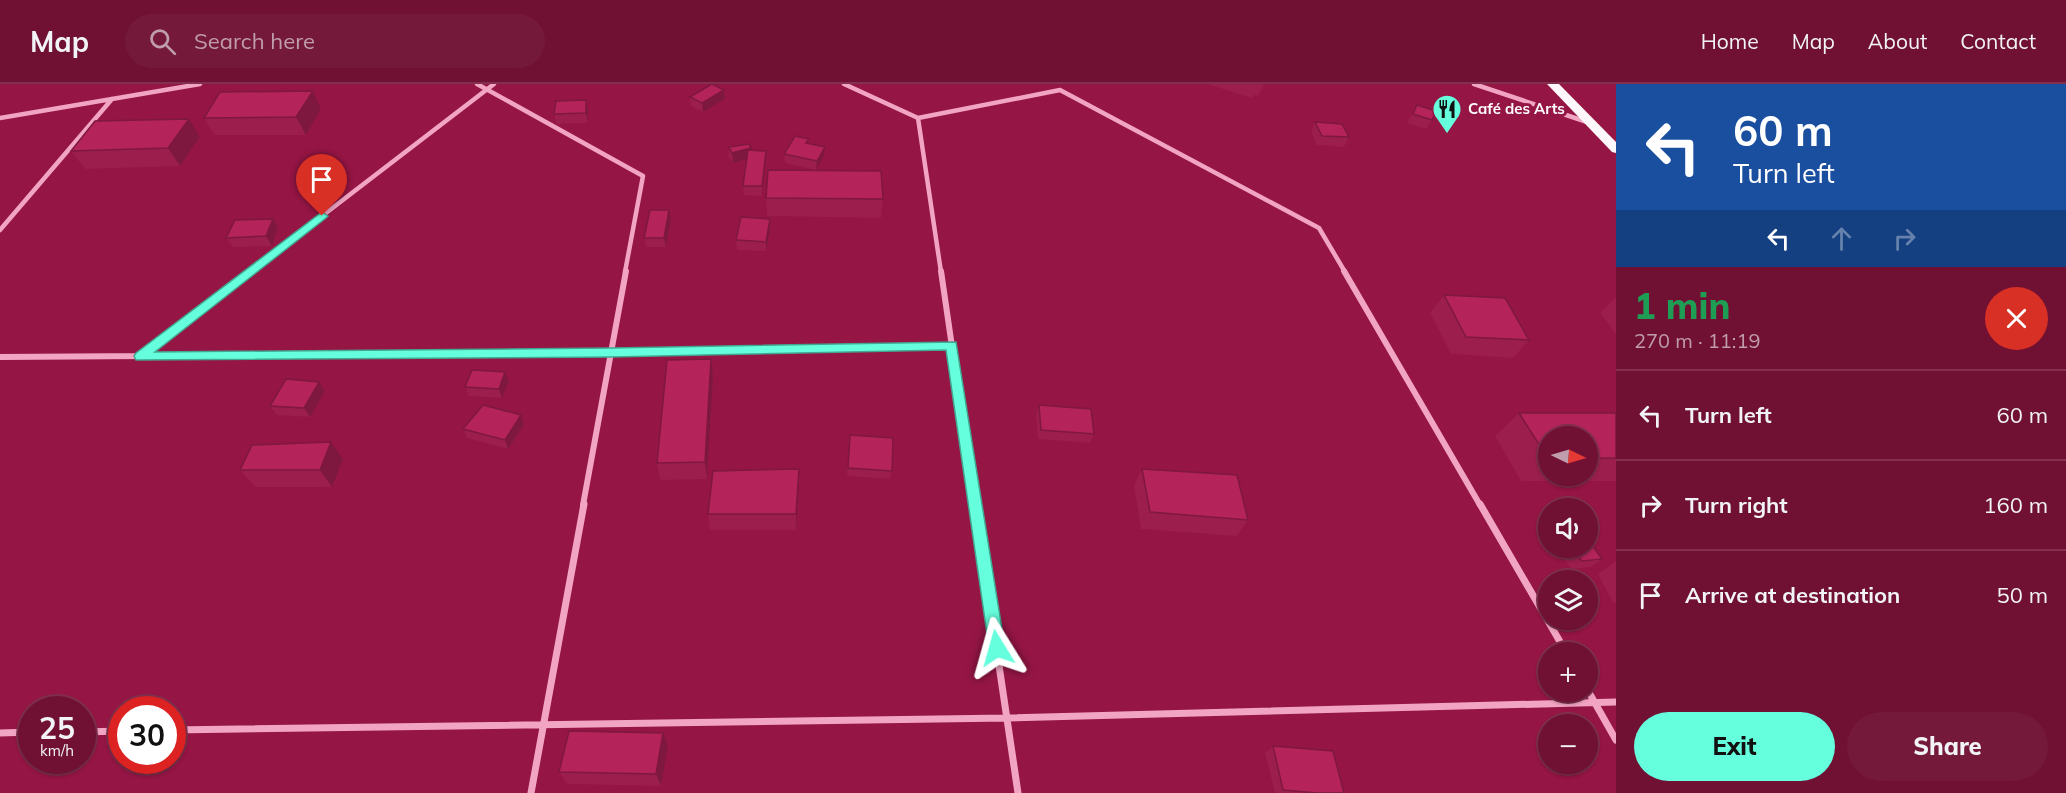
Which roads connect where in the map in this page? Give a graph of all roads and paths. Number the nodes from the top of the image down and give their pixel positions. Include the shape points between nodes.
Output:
1 (200, 84) edge
2 (477, 84) edge
3 (494, 84) edge
4 (844, 84) edge
5 (1474, 84) edge
6 (1553, 84) edge
7 (486, 89) junction
8 (112, 99) junction
9 (0, 118) edge
10 (918, 118) junction
11 (1589, 123) junction
12 (1616, 149) edge
13 (0, 230) edge
14 (952, 345) junction
15 (611, 353) junction
16 (140, 356) junction
17 (0, 357) edge
18 (1560, 642) edge
19 (1616, 702) edge
20 (1595, 703) junction
21 (1007, 718) junction
22 (543, 725) junction
23 (186, 730) edge
24 (18, 732) edge
25 (0, 733) edge
26 (1616, 740) edge
27 (531, 793) edge
28 (1018, 793) edge

1 - 8 street
2 - 7 street
3 - 7 street
4 - 10 street
5 - 11 street
6 - 11 highway
7 - 15 street via 643,176
7 - 16 street
8 - 9 street
8 - 13 street
10 - 14 street
10 - 18 street via 1060,90 1319,228
11 - 12 highway
14 - 15 street
14 - 21 street
15 - 16 street
15 - 22 street
16 - 17 street
19 - 20 street
20 - 21 street
20 - 26 street
21 - 22 street
21 - 28 street
22 - 23 street
22 - 27 street
24 - 25 street

